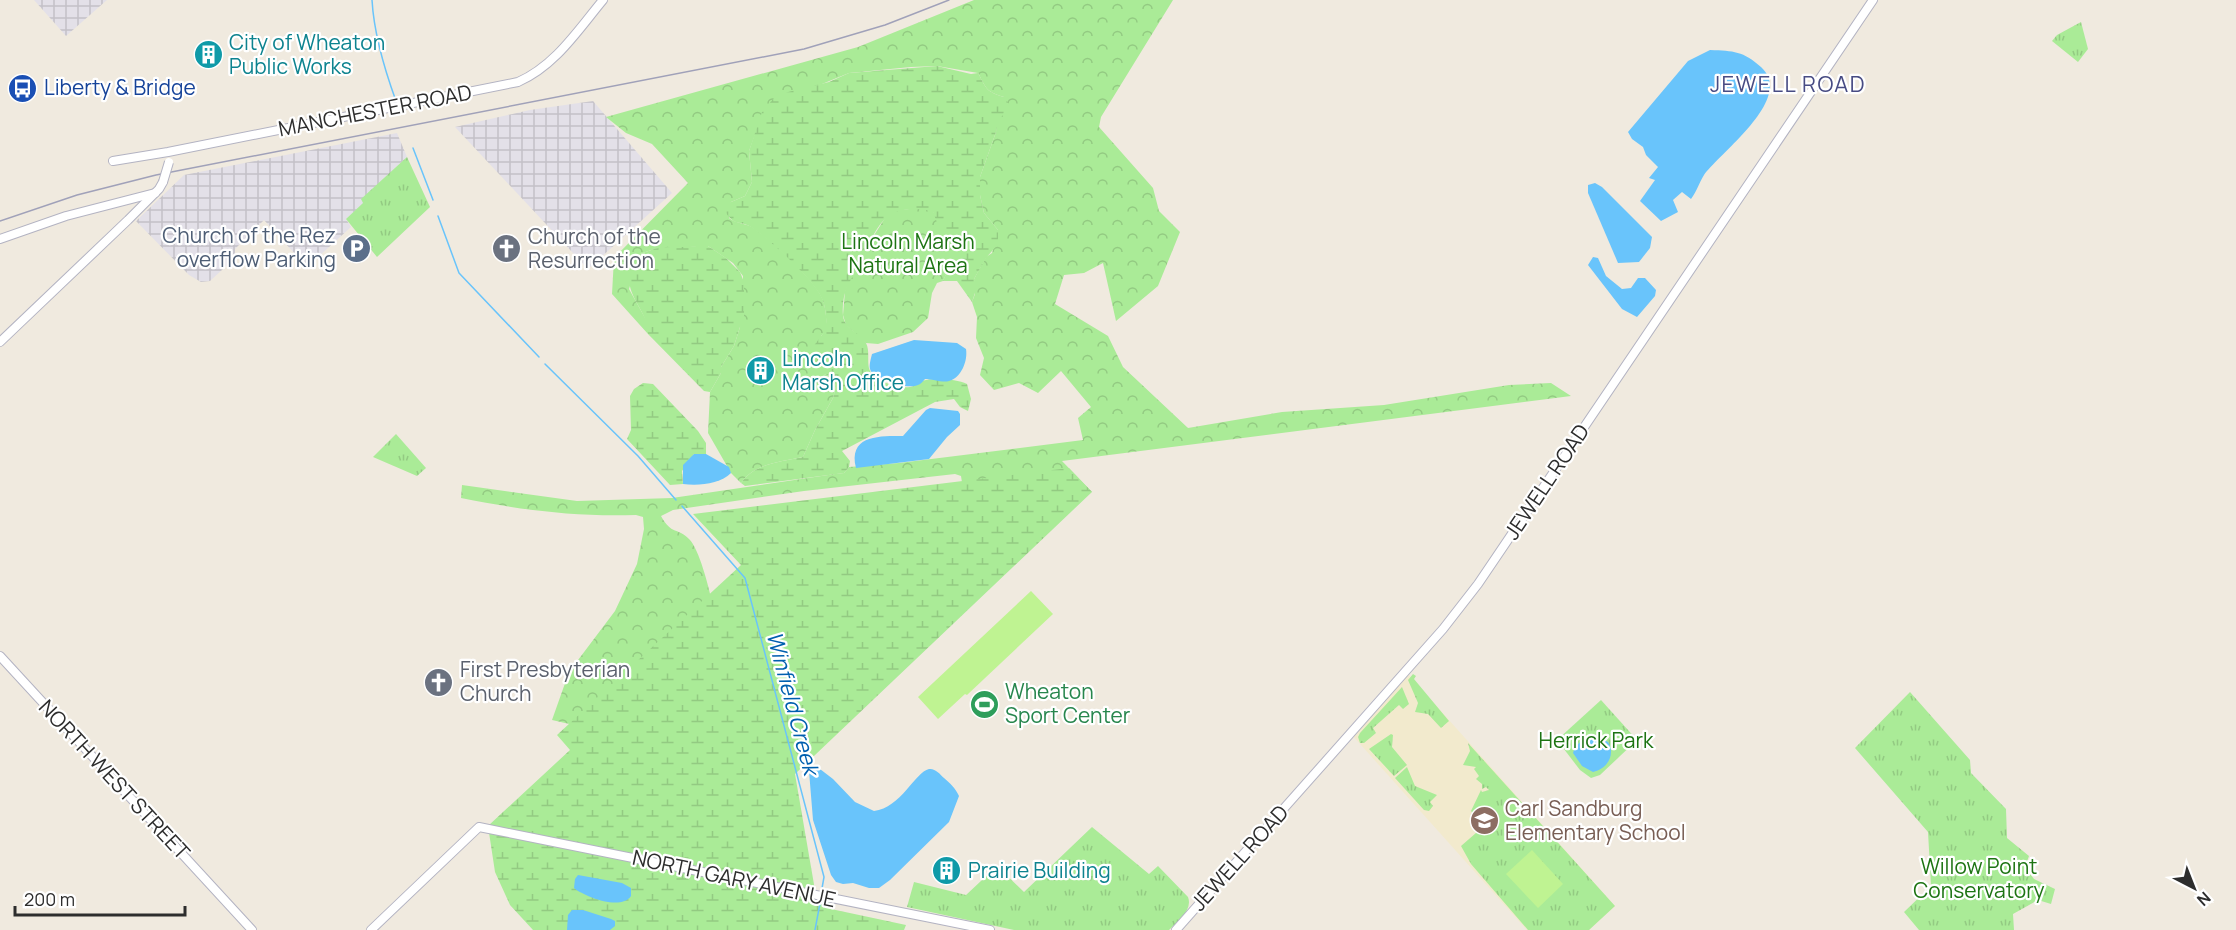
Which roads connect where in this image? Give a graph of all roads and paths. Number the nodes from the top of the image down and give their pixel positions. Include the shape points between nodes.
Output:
1 (603, 0) edge
2 (1873, 0) edge
3 (168, 152) junction
4 (113, 161) dead end
5 (155, 193) junction
6 (0, 239) edge
7 (0, 342) edge
8 (0, 656) edge
9 (252, 930) edge
10 (371, 930) edge
11 (990, 930) edge
12 (1176, 930) edge

1 - 3 street, MANCHESTER ROAD via 549,64 518,82
2 - 12 street, JEWELL ROAD via 1478,584 1443,630
3 - 4 street, MANCHESTER ROAD
3 - 5 street, bridge via 163,182
5 - 6 street via 66,216
5 - 7 street
8 - 9 street, NORTH WEST STREET
10 - 11 street, NORTH GARY AVENUE via 479,827

